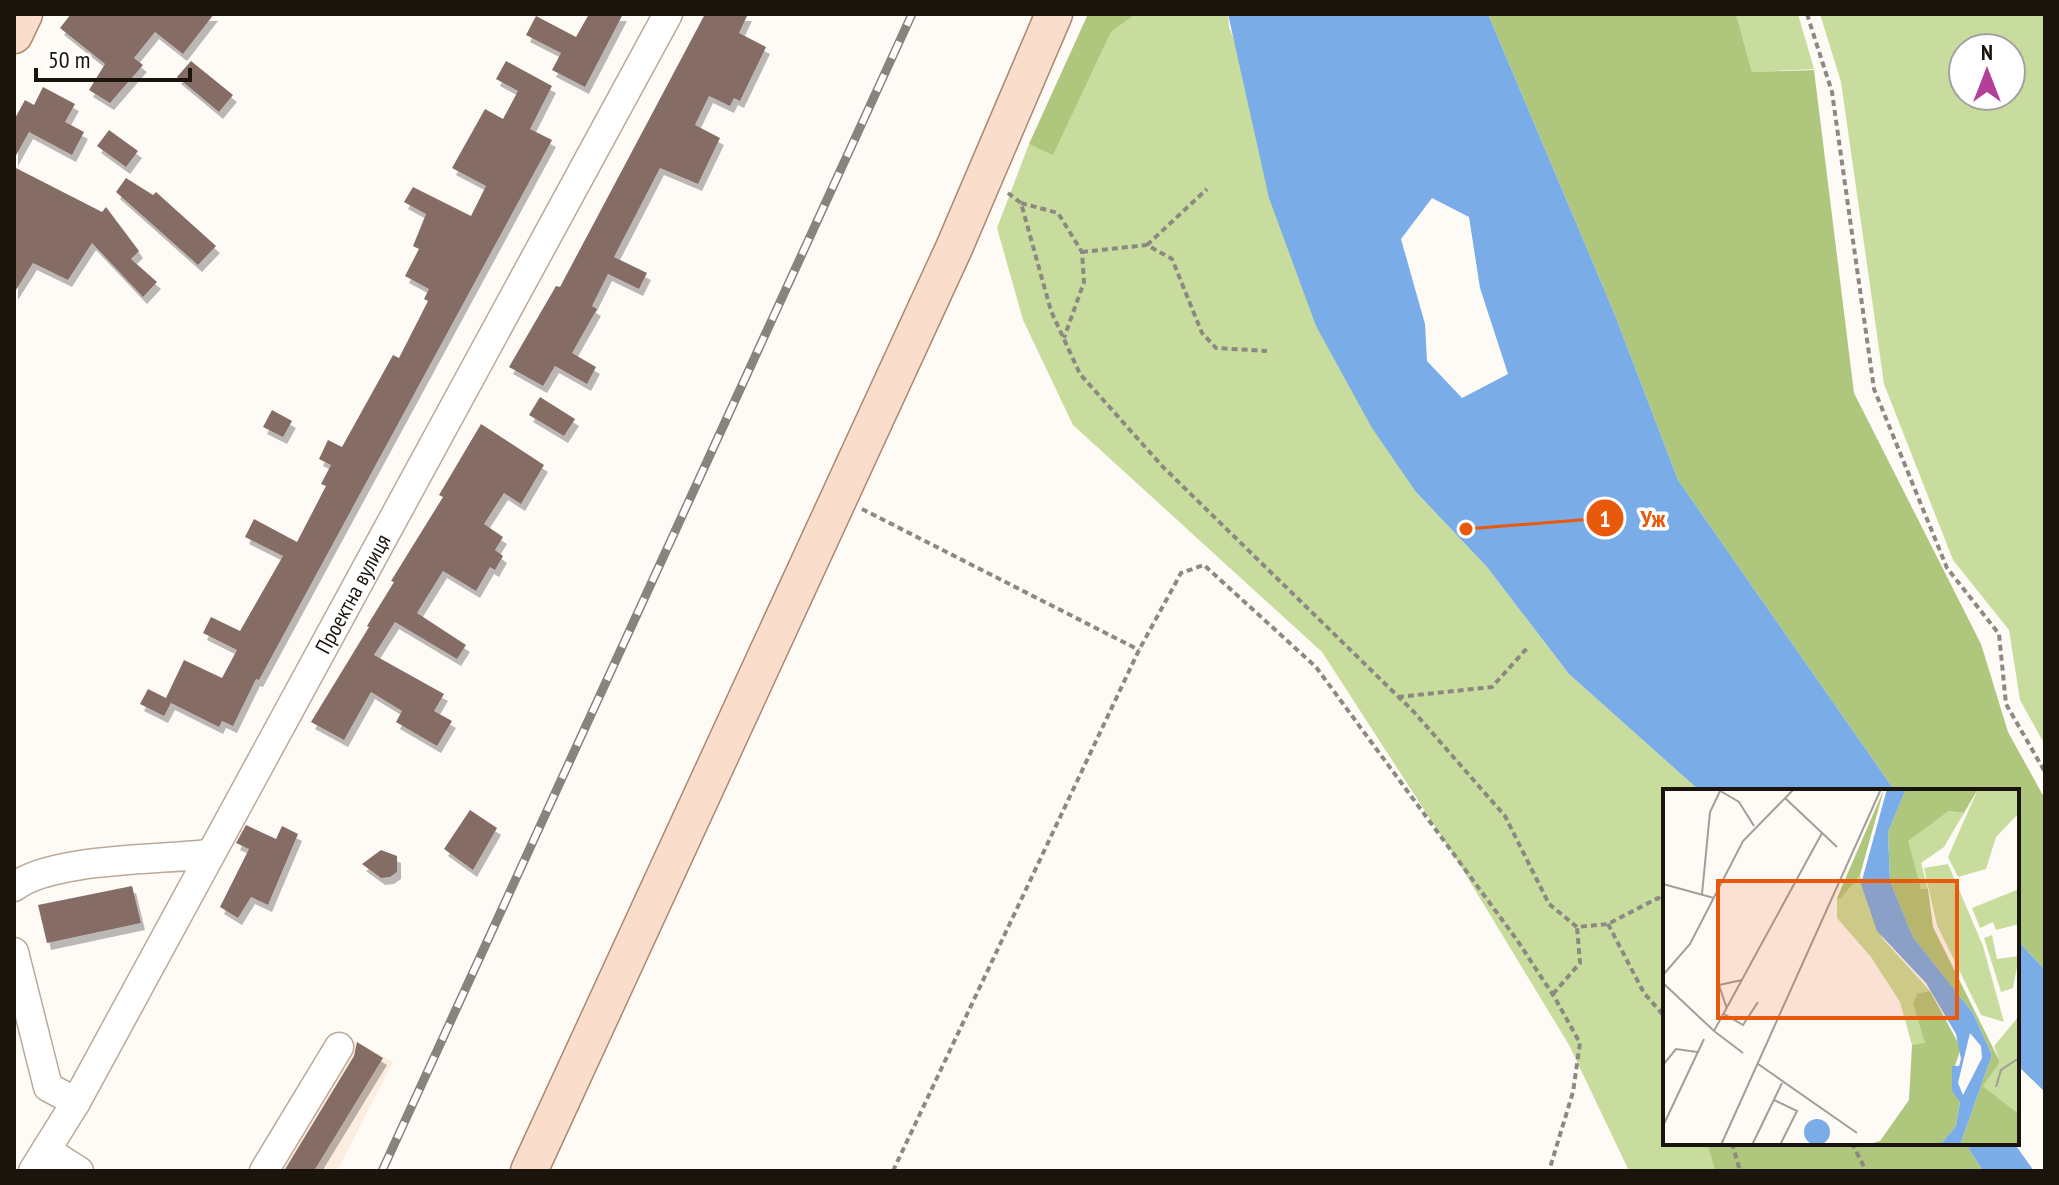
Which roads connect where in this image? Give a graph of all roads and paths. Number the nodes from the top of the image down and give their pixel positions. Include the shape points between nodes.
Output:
1 (24, 14) edge
2 (668, 14) edge
3 (1054, 14) edge
4 (1807, 14) edge
5 (14, 35) edge
6 (984, 175) junction
7 (1207, 189) dead end
8 (1021, 203) junction
9 (1147, 245) junction
10 (1082, 252) junction
11 (1064, 339) junction
12 (1267, 351) dead end
13 (839, 497) junction
14 (1529, 646) dead end
15 (1139, 650) junction
16 (1398, 697) junction
17 (2045, 772) edge
18 (209, 854) junction
19 (14, 887) edge
20 (1663, 900) edge
21 (1608, 924) junction
22 (1577, 927) junction
23 (14, 952) edge
24 (1553, 994) junction
25 (1663, 1015) edge
26 (339, 1047) dead end
27 (76, 1102) junction
28 (1733, 1145) edge
29 (1853, 1145) edge
30 (39, 1161) edge
31 (79, 1171) edge
32 (264, 1171) edge
33 (529, 1171) edge
34 (893, 1171) edge
35 (1549, 1171) edge
36 (1740, 1171) edge
37 (1866, 1171) edge

1 - 5 main road
2 - 18 street, Проектна вулиця
3 - 6 main road
4 - 17 path via 1832,92 1874,389 1947,568 1999,634 2006,704
6 - 8 path
6 - 13 main road
7 - 9 path
8 - 10 path via 1058,213
8 - 11 path
9 - 10 path
9 - 12 path via 1172,259 1202,333 1216,348
10 - 11 path via 1084,282
11 - 16 path via 1080,374 1163,467
13 - 15 path
13 - 33 main road
14 - 16 path via 1492,687
15 - 24 path via 1181,573 1204,565 1316,667
15 - 34 path
16 - 22 path via 1505,816 1549,904
18 - 19 street via 56,869 28,876
18 - 27 street, Проектна вулиця
20 - 21 path
21 - 22 path
21 - 25 path via 1644,993
22 - 24 path via 1580,963
23 - 27 street via 48,1087
24 - 35 path via 1580,1043 1573,1092
26 - 32 street
27 - 30 street, Проектна вулиця
28 - 36 path
29 - 37 path
30 - 31 street

